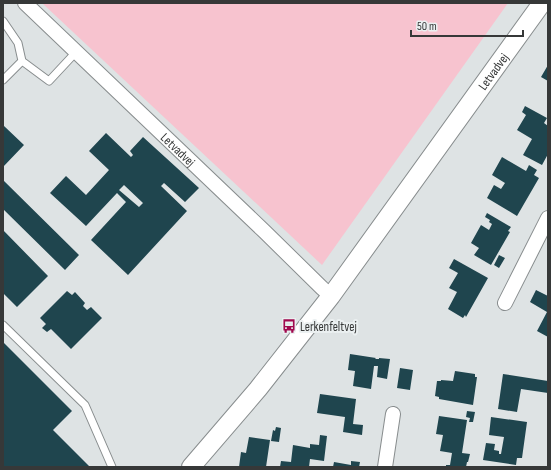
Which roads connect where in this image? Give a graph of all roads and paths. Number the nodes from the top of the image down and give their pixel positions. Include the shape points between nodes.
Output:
1 (26, 3) edge
2 (542, 3) edge
3 (3, 21) edge
4 (77, 51) junction
5 (22, 61) junction
6 (3, 80) edge
7 (548, 218) edge
8 (331, 296) junction
9 (505, 303) dead end
10 (3, 325) edge
11 (393, 414) dead end
12 (112, 467) edge
13 (191, 467) edge
14 (385, 467) edge

1 - 4 street, Letvadvej
2 - 8 street, Letvadvej
3 - 5 lane via 18,43
4 - 5 lane via 49,81
4 - 8 street, Letvadvej
5 - 6 lane
7 - 9 street
8 - 13 street, Letvadvej via 258,389
10 - 12 lane via 85,405
11 - 14 street

